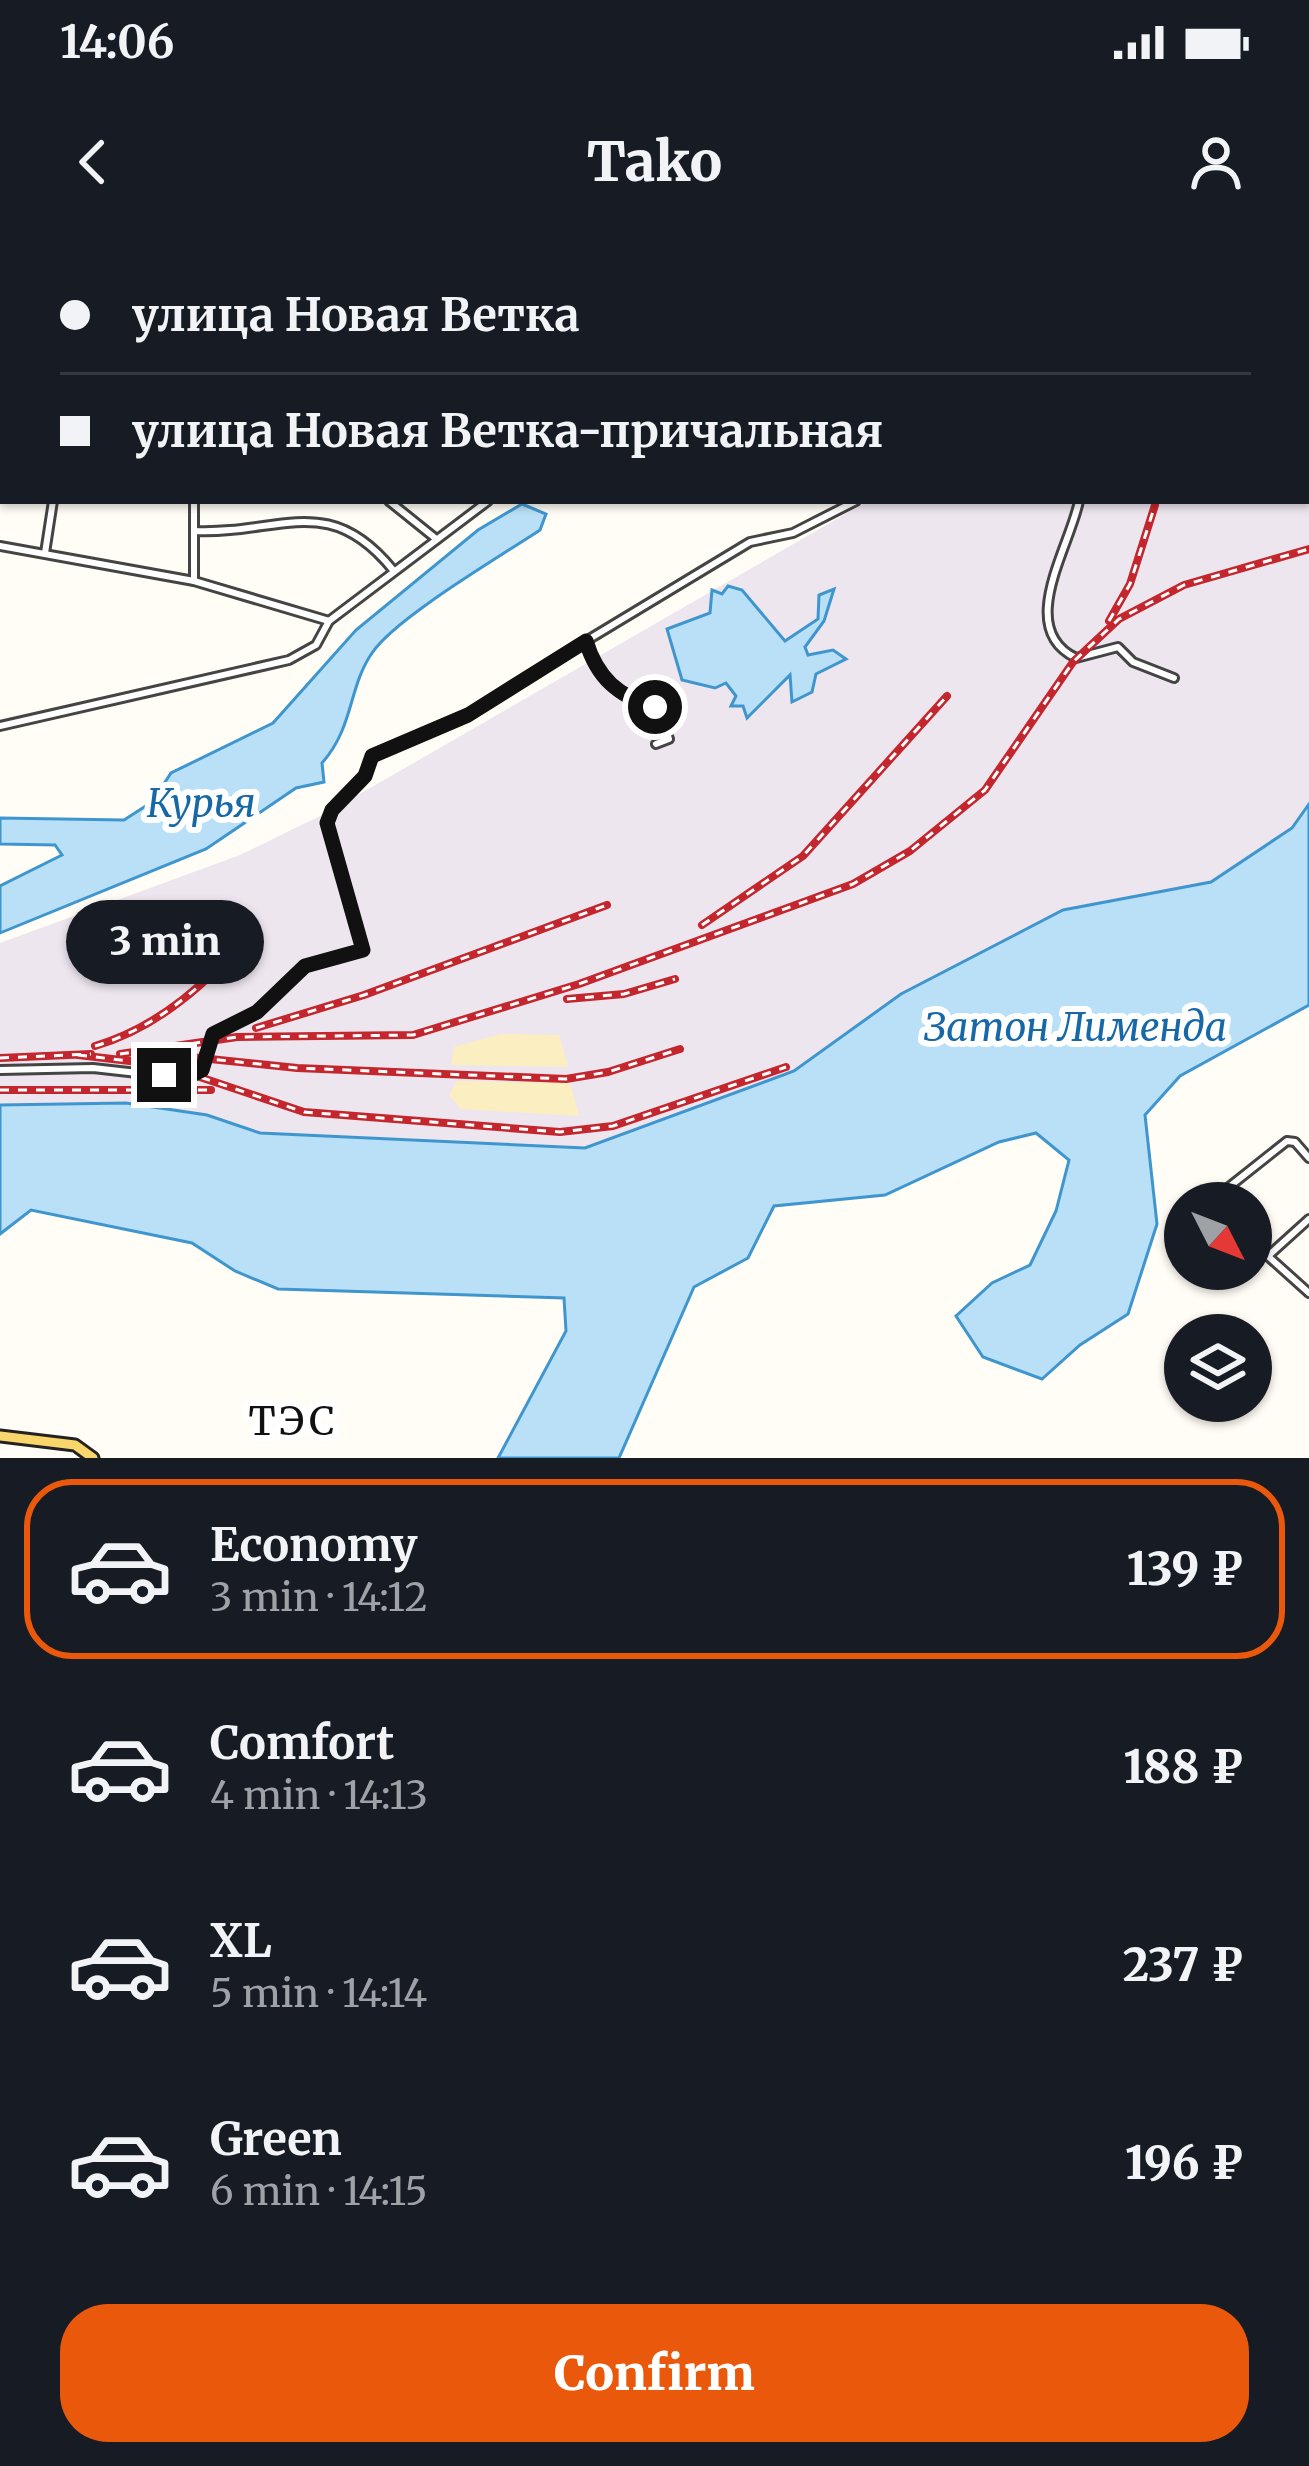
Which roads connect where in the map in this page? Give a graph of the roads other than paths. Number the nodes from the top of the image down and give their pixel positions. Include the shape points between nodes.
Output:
1 (53, 504) edge
2 (194, 504) edge
3 (393, 504) edge
4 (482, 504) edge
5 (850, 504) edge
6 (1078, 504) edge
7 (194, 531) junction
8 (435, 538) junction
9 (0, 545) edge
10 (45, 553) junction
11 (393, 570) junction
12 (194, 581) junction
13 (328, 621) junction
14 (586, 641) junction
15 (1174, 678) dead end
16 (0, 726) edge
17 (656, 744) dead end
18 (0, 1070) edge
19 (1309, 1158) edge
20 (1236, 1182) edge
21 (1309, 1219) edge
22 (1272, 1252) edge
23 (1272, 1260) edge
24 (1309, 1293) edge
25 (0, 1436) edge
26 (93, 1458) edge

1 - 10 street
2 - 7 street
3 - 8 street
4 - 8 street
5 - 14 street via 793,533 749,542
6 - 15 street via 1046,613 1057,644 1076,658 1118,647
7 - 11 street via 307,518 334,523
7 - 12 street
8 - 11 street
9 - 10 street
10 - 12 street
11 - 13 street
12 - 13 street
13 - 16 street via 316,645 290,660
14 - 17 street via 608,684 658,708 669,739
14 - 18 street via 468,715 372,756 327,823 363,950 305,966 257,1012 213,1034 202,1070 188,1077
19 - 20 street via 1295,1142 1280,1146
21 - 22 street
23 - 24 street
25 - 26 main road via 75,1445

